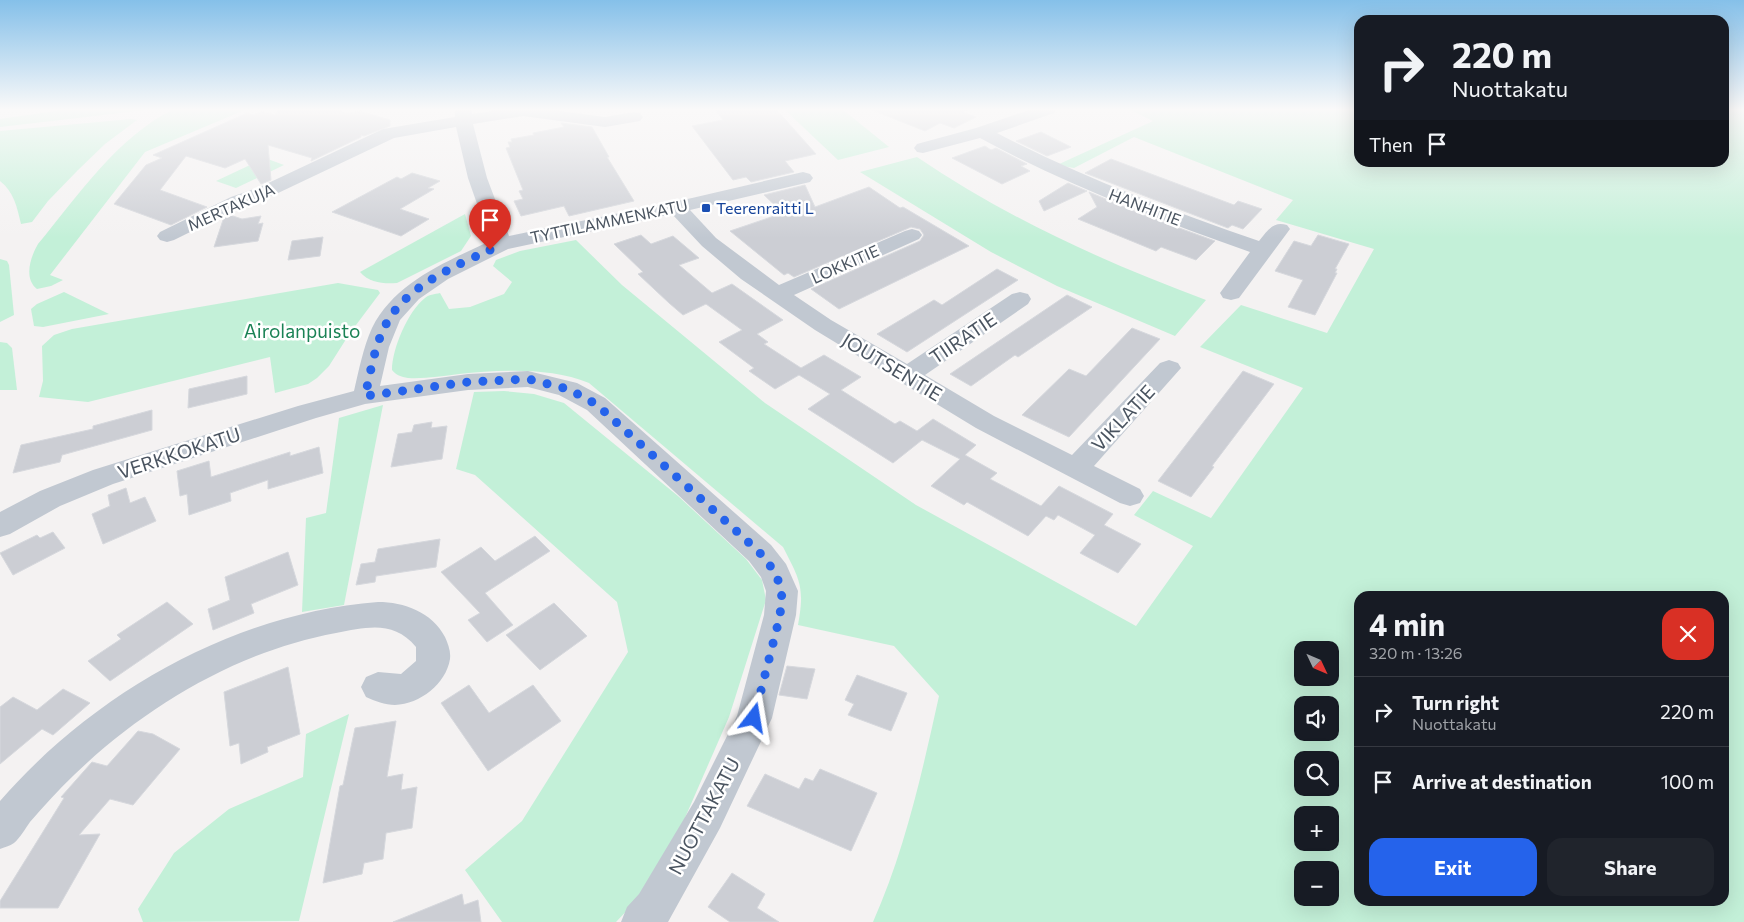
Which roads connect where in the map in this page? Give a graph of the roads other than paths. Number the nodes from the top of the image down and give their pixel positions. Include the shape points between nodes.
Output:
1 (349, 152) edge
2 (472, 152) edge
3 (1021, 152) edge
4 (803, 178) dead end
5 (676, 207) junction
6 (1280, 230) dead end
7 (912, 235) dead end
8 (167, 236) dead end
9 (502, 244) junction
10 (1263, 249) junction
11 (1231, 293) dead end
12 (777, 294) junction
13 (1020, 299) dead end
14 (1170, 368) dead end
15 (906, 376) junction
16 (365, 396) junction
17 (1076, 468) junction
18 (1130, 496) dead end
19 (7, 513) edge
20 (378, 687) dead end
21 (0, 830) edge
22 (642, 922) edge

1 - 8 street, MERTAKUJA
2 - 9 street
3 - 10 street, HANHITIE via 1114,196
4 - 5 street, TYTTILAMMENKATU
5 - 9 street, TYTTILAMMENKATU
5 - 12 street, JOUTSENTIE via 708,242
6 - 10 street
7 - 12 street, LOKKITIE
9 - 16 street via 443,274 403,302 384,329
10 - 11 street
12 - 15 street, JOUTSENTIE
13 - 15 street, TIIRATIE
14 - 17 street, VIKLATIE
15 - 17 street, JOUTSENTIE via 985,422
16 - 19 street, VERKKOKATU via 132,466
16 - 22 street, NUOTTAKATU via 468,382 528,379 568,389 603,410 760,553 775,572 782,591 780,616 754,718 707,815
17 - 18 street, JOUTSENTIE
20 - 21 street via 400,690 421,679 433,667 435,650 427,635 414,623 395,614 324,621 258,641 181,675 122,714 72,753 30,793

